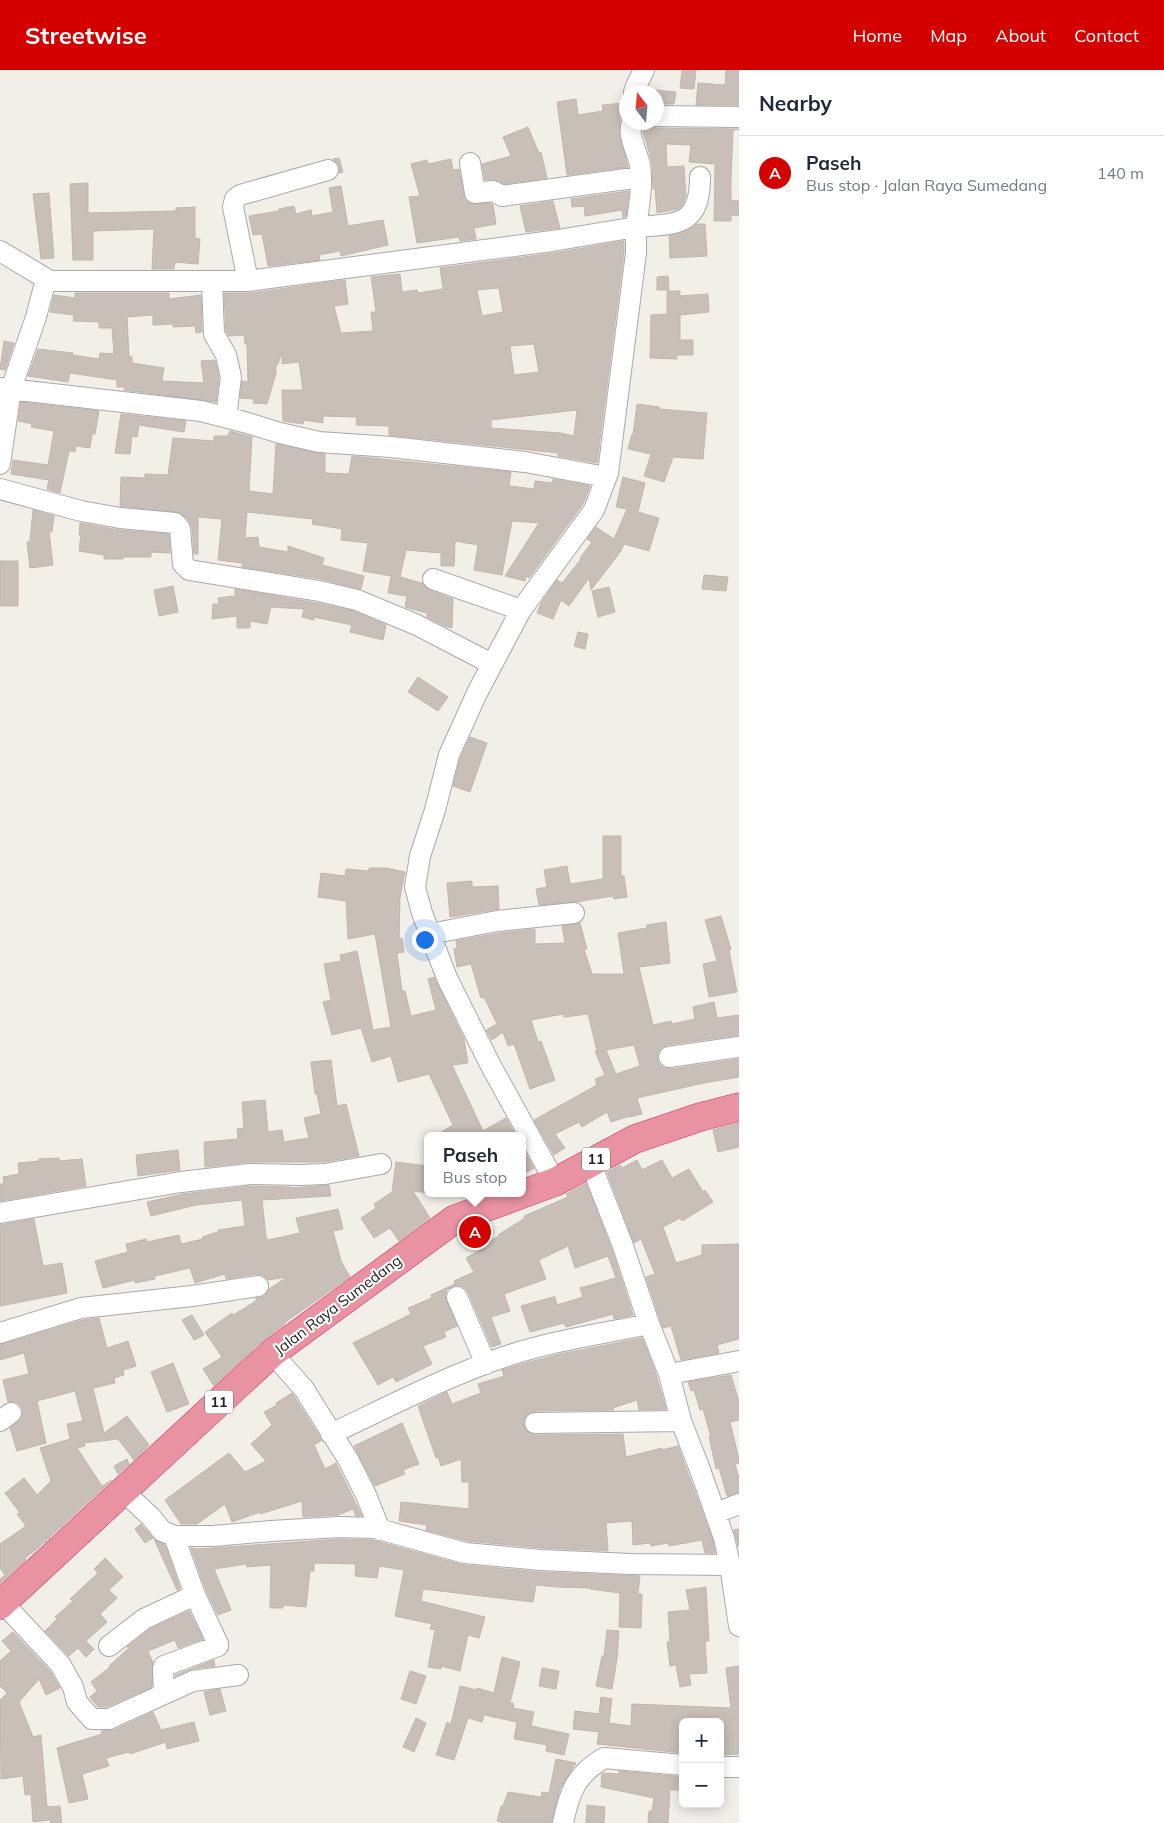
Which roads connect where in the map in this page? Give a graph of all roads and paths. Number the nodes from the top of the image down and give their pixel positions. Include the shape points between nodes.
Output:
1 (644, 70) edge
2 (637, 85) edge
3 (664, 116) edge
4 (739, 117) edge
5 (631, 130) edge
6 (470, 162) dead end
7 (328, 170) dead end
8 (641, 177) junction
9 (700, 177) dead end
10 (636, 227) junction
11 (0, 251) edge
12 (50, 281) junction
13 (212, 281) junction
14 (248, 281) junction
15 (6, 388) edge
16 (226, 417) junction
17 (0, 464) edge
18 (606, 477) junction
19 (0, 489) edge
20 (433, 579) dead end
21 (521, 610) junction
22 (492, 664) junction
23 (574, 913) dead end
24 (430, 934) junction
25 (739, 1047) edge
26 (669, 1057) dead end
27 (739, 1107) edge
28 (590, 1162) junction
29 (381, 1164) dead end
30 (555, 1182) junction
31 (526, 1193) edge
32 (516, 1197) edge
33 (0, 1213) edge
34 (258, 1286) dead end
35 (457, 1297) dead end
36 (649, 1324) junction
37 (0, 1333) edge
38 (272, 1353) junction
39 (739, 1361) edge
40 (486, 1364) junction
41 (669, 1374) junction
42 (681, 1421) junction
43 (535, 1424) dead end
44 (331, 1434) junction
45 (123, 1490) junction
46 (739, 1504) edge
47 (716, 1514) junction
48 (380, 1530) junction
49 (174, 1536) junction
50 (730, 1565) junction
51 (194, 1595) junction
52 (1, 1604) edge
53 (739, 1626) edge
54 (109, 1646) dead end
55 (238, 1675) dead end
56 (164, 1694) junction
57 (679, 1765) edge
58 (724, 1767) edge
59 (739, 1767) edge
60 (563, 1823) edge

1 - 2 street
3 - 4 street
5 - 8 street
6 - 8 street via 475,193 493,191 502,196
7 - 14 street via 235,199 235,216
8 - 10 street
9 - 10 street via 699,199 694,212 680,222
10 - 14 street
10 - 18 street via 636,253
11 - 12 street
12 - 13 street
12 - 15 street via 45,283 36,317
13 - 14 street
13 - 16 street via 214,334 226,355 231,377
15 - 16 street via 173,407
15 - 17 street
16 - 18 street via 319,442 525,462
18 - 21 street via 594,510
19 - 22 street via 81,511 175,523 180,529 183,564 189,570 319,590 357,600 417,625
20 - 21 street
21 - 22 street
22 - 24 street via 449,755 420,856 415,887
23 - 24 street via 497,921
24 - 30 street via 447,978 482,1049
25 - 26 street
27 - 28 highway, Jalan Raya Sumedang / 11 via 635,1139
28 - 30 highway, Jalan Raya Sumedang / 11
28 - 36 street
29 - 33 street via 325,1174 250,1174 182,1182
30 - 31 highway, Jalan Raya Sumedang / 11
32 - 38 highway, Jalan Raya Sumedang / 11 via 455,1220
34 - 37 street via 81,1308
35 - 40 street
36 - 40 street via 542,1347
36 - 41 street
38 - 44 street via 304,1389
38 - 45 highway, Jalan Raya Sumedang / 11
39 - 41 street
40 - 44 street
41 - 42 street
42 - 43 street
42 - 47 street
44 - 48 street via 349,1461
45 - 49 street via 162,1531
45 - 52 highway, Jalan Raya Sumedang / 11
46 - 47 street
47 - 50 street
48 - 49 street via 339,1527
48 - 50 street via 465,1553 541,1560
49 - 51 street
50 - 53 street
51 - 54 street via 144,1619
51 - 56 street via 218,1645 164,1666
52 - 56 street via 60,1664 77,1702 92,1719 109,1719
55 - 56 street via 193,1681
57 - 60 street via 604,1758 579,1780 568,1798
58 - 59 street

